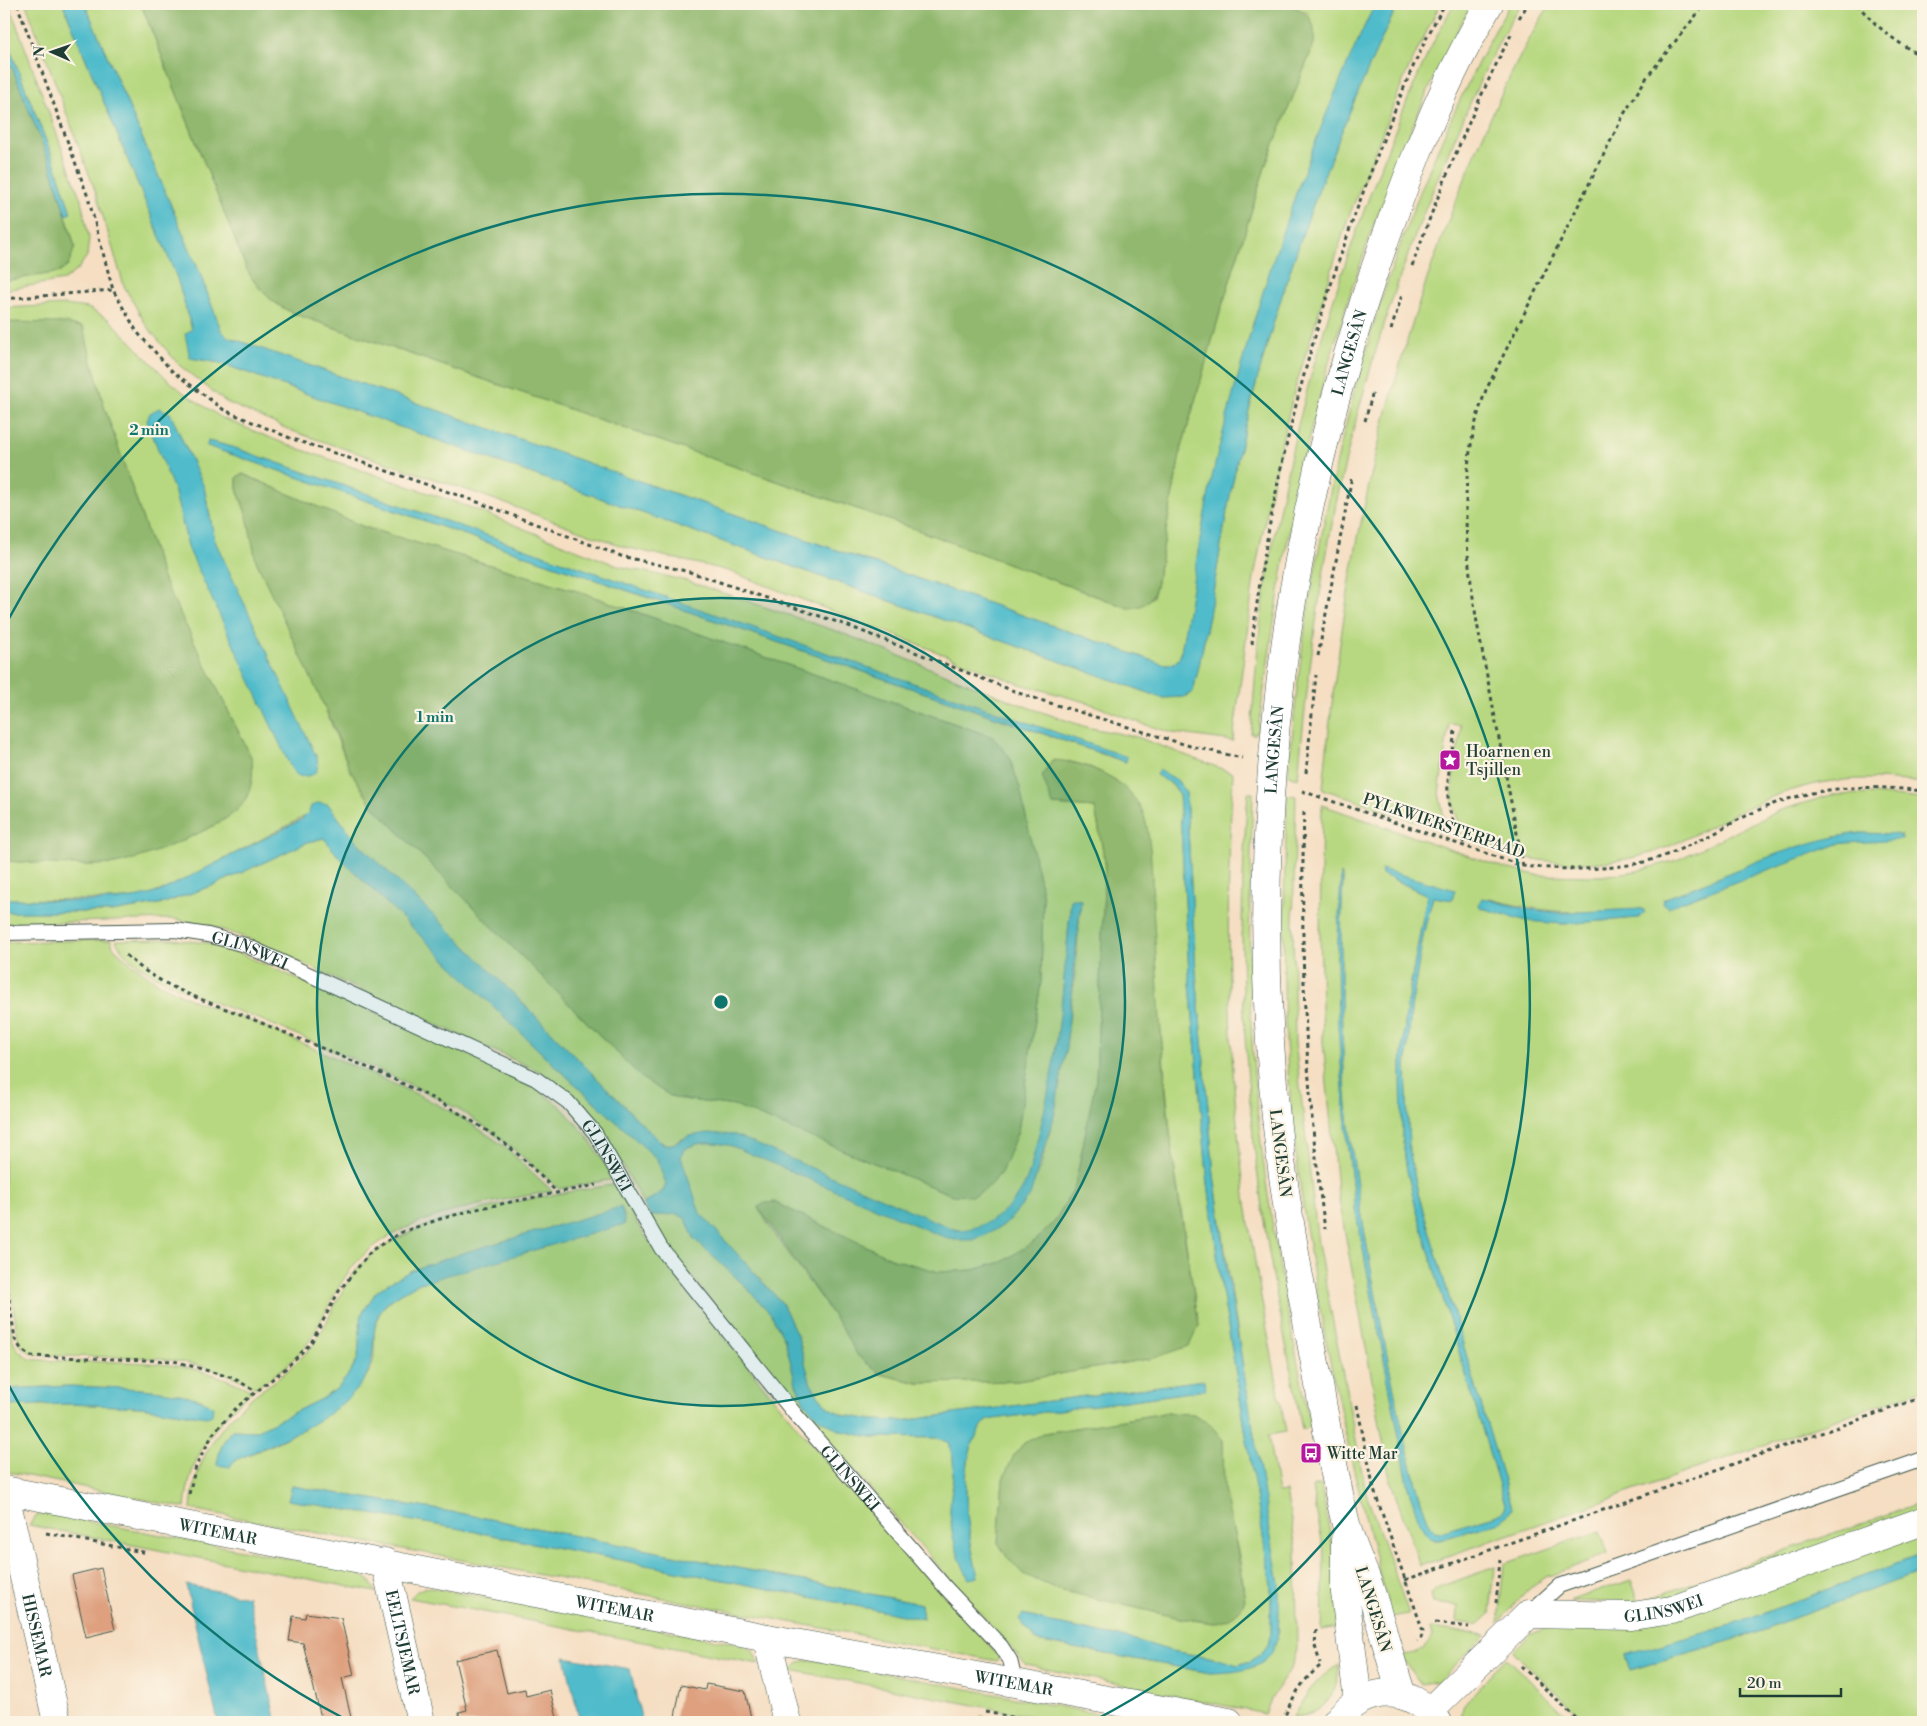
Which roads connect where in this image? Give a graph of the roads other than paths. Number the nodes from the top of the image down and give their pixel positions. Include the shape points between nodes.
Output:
1 (1489, 4) edge
2 (4, 933) edge
3 (1923, 1459) edge
4 (4, 1490) edge
5 (1923, 1521) edge
6 (1346, 1524) junction
7 (384, 1562) junction
8 (1529, 1614) junction
9 (767, 1638) junction
10 (1015, 1682) junction
11 (1402, 1695) junction
12 (1358, 1701) junction
13 (1434, 1717) edge
14 (57, 1722) edge
15 (421, 1722) edge
16 (787, 1722) edge
17 (1228, 1722) edge
18 (1336, 1722) edge

1 - 6 street, LANGESÂN via 1430,122 1385,238 1349,349 1308,512 1283,655 1272,762 1267,909 1272,1073 1297,1271
2 - 10 lane, GLINSWEI via 175,930 245,945 496,1059 536,1079 568,1102 595,1133 661,1248 796,1414 946,1588 1001,1646 1010,1660
3 - 8 lane via 1560,1586
4 - 7 street, WITEMAR
4 - 14 street, HISSEMAR
5 - 8 street, GLINSWEI via 1672,1610 1632,1616
6 - 11 street, LANGESÂN via 1370,1589
6 - 12 street, LANGESÂN via 1345,1593
7 - 9 street, WITEMAR
7 - 15 street, EELTSJEMAR
8 - 13 street
9 - 10 street, WITEMAR
9 - 16 street
10 - 17 street, WITEMAR
11 - 12 street via 1380,1694
11 - 13 street via 1418,1701
12 - 18 street

